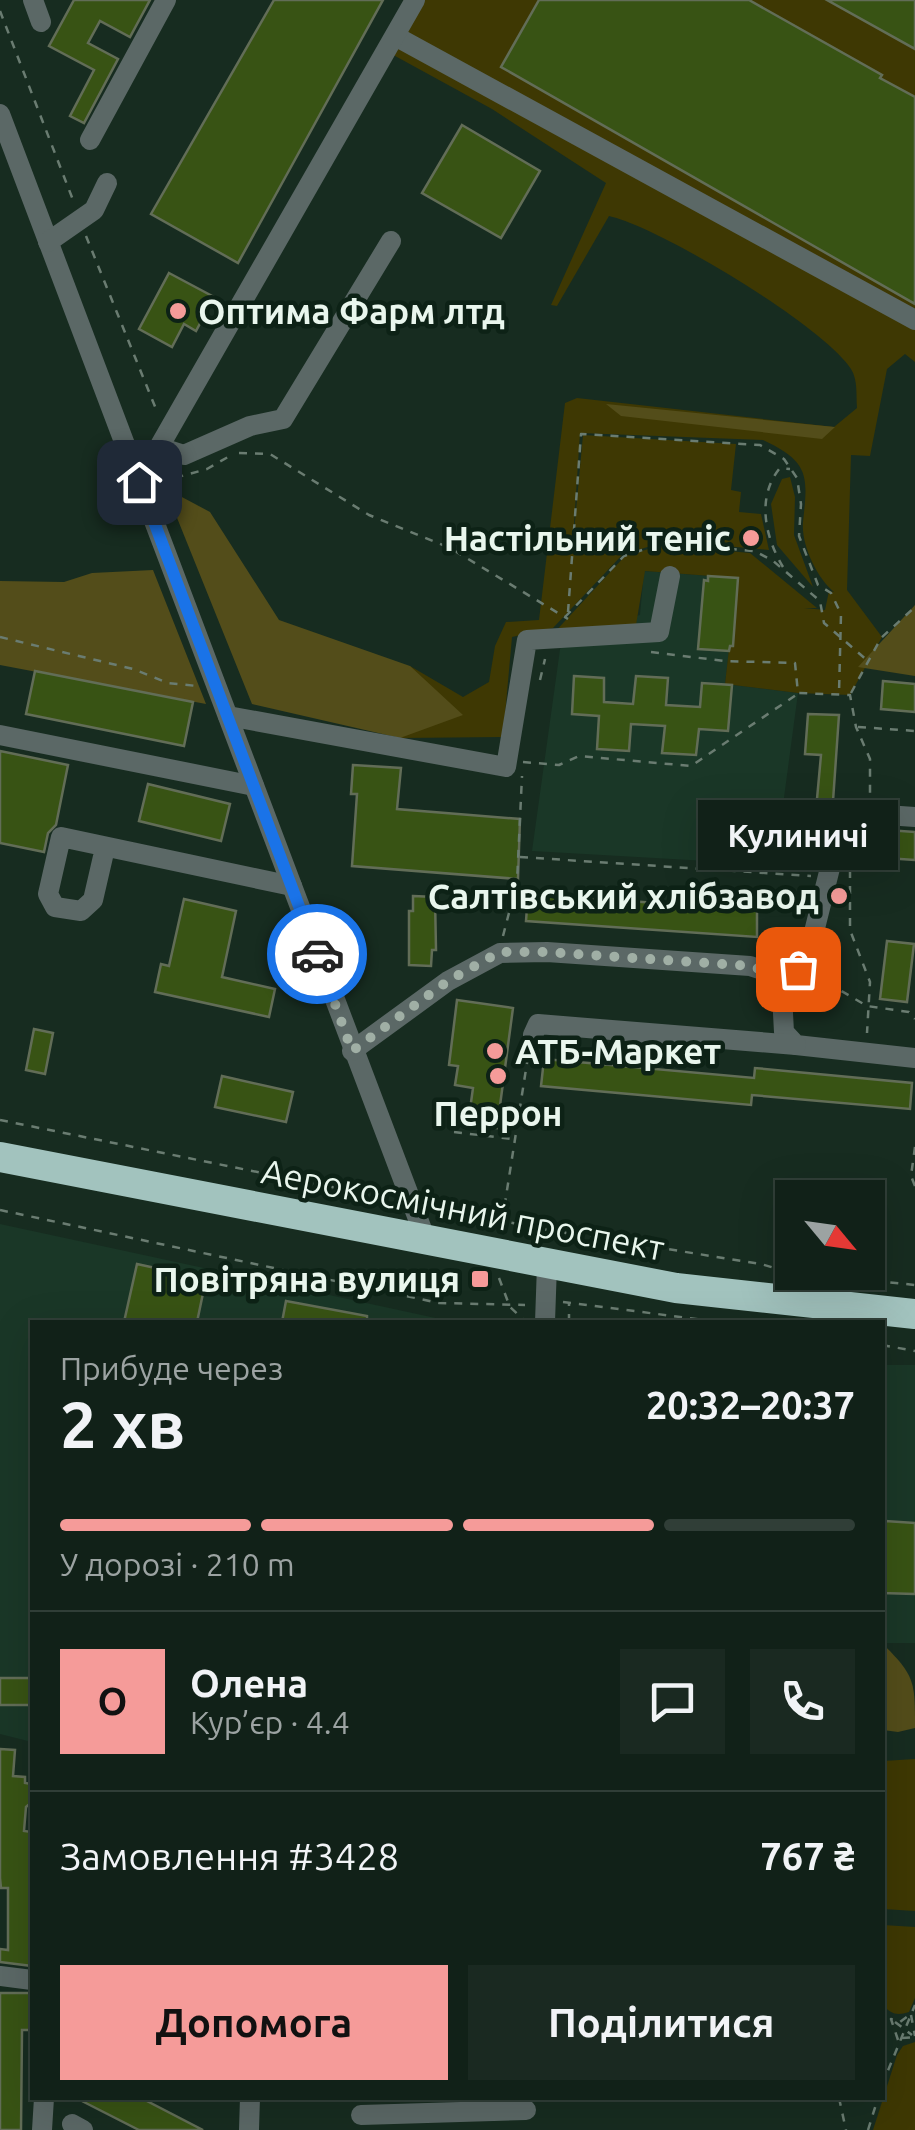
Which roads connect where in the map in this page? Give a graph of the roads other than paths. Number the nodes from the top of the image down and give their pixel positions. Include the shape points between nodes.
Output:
1 (33, 0) edge
2 (166, 0) edge
3 (415, 0) edge
4 (41, 22) dead end
5 (394, 36) junction
6 (0, 114) edge
7 (90, 140) dead end
8 (108, 182) dead end
9 (391, 240) dead end
10 (48, 242) junction
11 (915, 320) edge
12 (159, 447) junction
13 (139, 482) junction
14 (670, 576) dead end
15 (228, 716) junction
16 (0, 735) edge
17 (254, 786) junction
18 (915, 817) edge
19 (105, 848) dead end
20 (292, 886) junction
21 (781, 976) junction
22 (780, 1012) junction
23 (533, 1036) road end
24 (761, 1043) junction
25 (796, 1045) junction
26 (352, 1051) junction
27 (915, 1058) edge
28 (0, 1158) edge
29 (426, 1240) junction
30 (547, 1266) junction
31 (546, 1313) edge
32 (915, 1314) edge
33 (0, 1976) edge
34 (30, 1980) edge
35 (44, 2100) edge
36 (250, 2103) edge
37 (526, 2112) edge
38 (361, 2115) dead end
39 (388, 2122) edge
40 (42, 2130) edge
41 (249, 2130) edge

1 - 4 street
2 - 7 street
3 - 5 street
5 - 11 street
5 - 12 street
6 - 10 street
8 - 10 street via 94,210
9 - 12 street via 283,420 250,426 184,455
10 - 13 street
12 - 13 street
13 - 15 street
14 - 15 street via 660,632 527,640 506,767
15 - 17 street
16 - 17 street
17 - 20 street
18 - 21 street via 844,812 810,948 798,969
19 - 20 street
20 - 26 street
21 - 22 street
21 - 26 street via 750,966 500,952
22 - 24 street
22 - 25 street via 784,1032
23 - 24 street via 538,1024
24 - 25 street
25 - 27 street
26 - 29 street
28 - 29 highway, Аерокосмічний проспект
29 - 30 highway, Аерокосмічний проспект
30 - 31 street
30 - 32 highway, Аерокосмічний проспект via 676,1288
33 - 34 street
35 - 40 street
36 - 41 street
37 - 39 street
38 - 39 street

